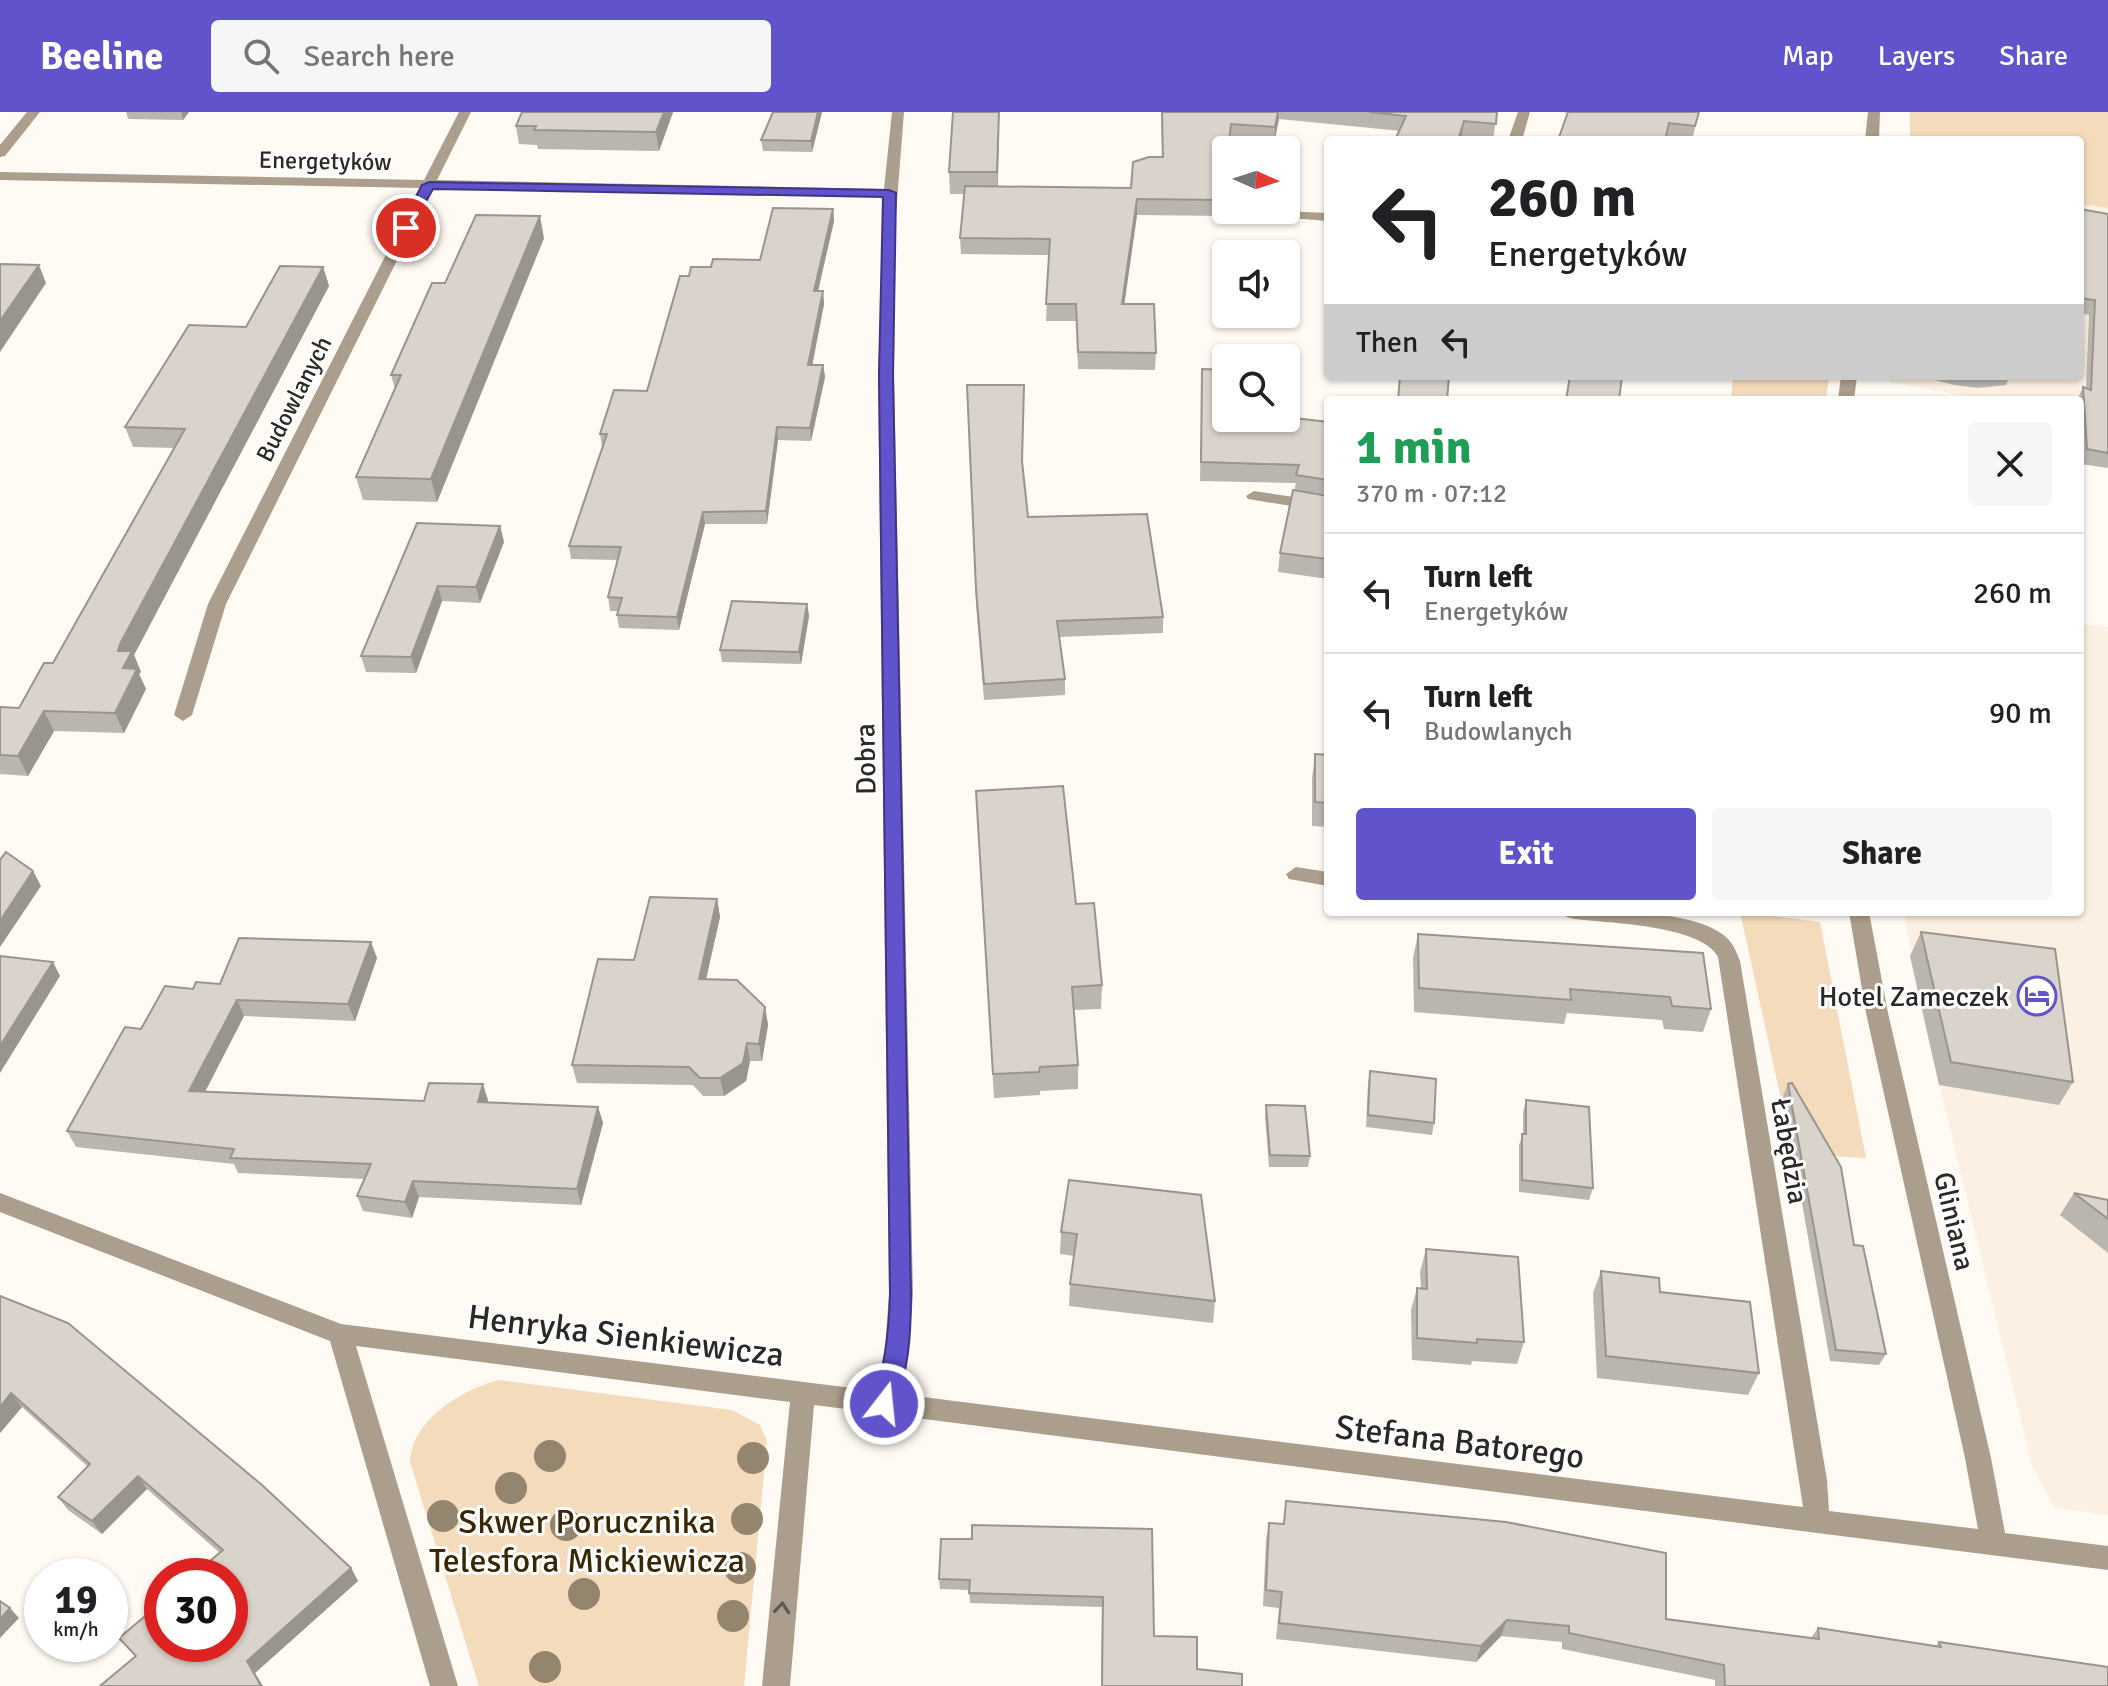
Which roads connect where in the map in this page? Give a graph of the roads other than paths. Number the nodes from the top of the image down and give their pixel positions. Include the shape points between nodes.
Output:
1 (34, 112) edge
2 (465, 112) edge
3 (898, 112) edge
4 (1524, 112) edge
5 (1874, 112) edge
6 (1516, 136) edge
7 (1872, 136) edge
8 (0, 153) edge
9 (0, 176) edge
10 (429, 185) junction
11 (889, 193) junction
12 (1300, 215) edge
13 (1324, 217) edge
14 (1254, 496) dead end
15 (1324, 506) edge
16 (183, 715) dead end
17 (1296, 874) dead end
18 (1324, 878) edge
19 (1603, 916) edge
20 (1860, 916) edge
21 (0, 1202) edge
22 (340, 1334) junction
23 (803, 1393) junction
24 (884, 1404) junction
25 (1817, 1520) junction
26 (1994, 1544) junction
27 (2108, 1558) edge
28 (444, 1686) edge
29 (776, 1686) edge

1 - 8 street
2 - 10 street, Budowlanych
3 - 11 street, Dobra
4 - 6 street
5 - 7 street
9 - 10 street, Energetyków
10 - 11 street, Energetyków
10 - 16 street, Budowlanych via 217,604
11 - 24 street, Dobra via 886,375 901,1303 894,1372
12 - 13 street
14 - 15 street
17 - 18 street
19 - 25 street, Łabędzia via 1706,935 1722,945 1730,961
20 - 26 street, Gliniana
21 - 22 street, Henryka Sienkiewicza
22 - 23 street, Henryka Sienkiewicza
22 - 28 street
23 - 24 street, Stefana Batorego
29 -> 23 street, Henryka Sienkiewicza
24 - 25 street, Stefana Batorego
25 - 26 street, Stefana Batorego
26 - 27 street, Stefana Batorego

